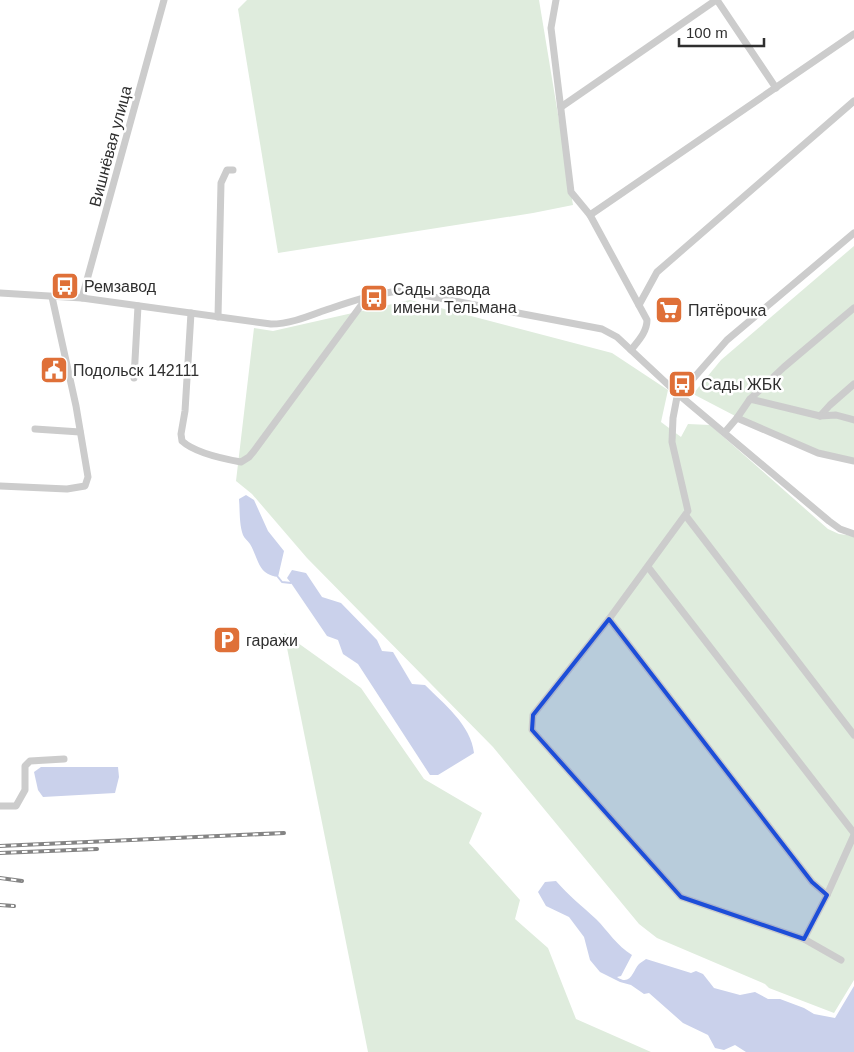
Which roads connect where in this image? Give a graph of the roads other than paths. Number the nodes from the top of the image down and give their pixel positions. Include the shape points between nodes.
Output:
1 (164, 0) edge
2 (556, 0) edge
3 (717, 0) edge
4 (854, 34) edge
5 (776, 88) junction
6 (854, 101) edge
7 (561, 107) junction
8 (233, 170) dead end
9 (590, 215) junction
10 (854, 233) edge
11 (0, 293) edge
12 (368, 296) junction
13 (52, 297) junction
14 (82, 298) junction
15 (639, 305) junction
16 (138, 306) junction
17 (854, 308) edge
18 (191, 313) junction
19 (218, 317) junction
20 (631, 350) junction
21 (134, 378) dead end
22 (854, 384) edge
23 (678, 394) junction
24 (750, 399) junction
25 (820, 416) junction
26 (737, 418) junction
27 (854, 420) edge
28 (35, 429) dead end
29 (80, 432) junction
30 (724, 432) junction
31 (854, 461) edge
32 (0, 486) edge
33 (686, 516) junction
34 (854, 534) edge
35 (648, 567) junction
36 (609, 619) junction
37 (854, 734) edge
38 (64, 759) dead end
39 (0, 806) edge
40 (854, 834) edge
41 (827, 895) junction
42 (804, 939) junction
43 (841, 960) dead end

1 - 14 street, Вишнёвая улица
2 - 7 street via 551,28
3 - 5 street
3 - 7 street
4 - 5 street
5 - 9 street
6 - 15 street via 657,272
7 - 9 street via 571,192
8 - 19 street via 227,170 221,183
9 - 15 street
10 - 23 street via 727,340
11 - 13 street
12 - 18 street via 254,451 241,462 190,447 182,441
12 - 19 street via 292,321 271,324
12 - 20 street via 402,291 588,326 617,337
13 - 14 street
13 - 29 street
14 - 16 street
15 - 20 street via 647,327
16 - 18 street
16 - 21 street
17 - 24 street
18 - 19 street
20 - 23 street
22 - 25 street
23 - 30 street
23 - 33 street via 672,442 688,511
24 - 25 street
24 - 26 street
25 - 27 street via 836,415
26 - 30 street
26 - 31 street via 818,453
28 - 29 street
29 - 32 street via 88,477 85,486 67,490
30 - 34 street via 829,521
33 - 35 street
33 - 37 street
35 - 36 street
35 - 40 street
36 - 41 street via 812,882
36 - 42 street via 533,715 532,730 681,897
38 - 39 street via 30,761 26,766 25,790 16,806
40 - 41 street
41 - 42 street
42 - 43 street

